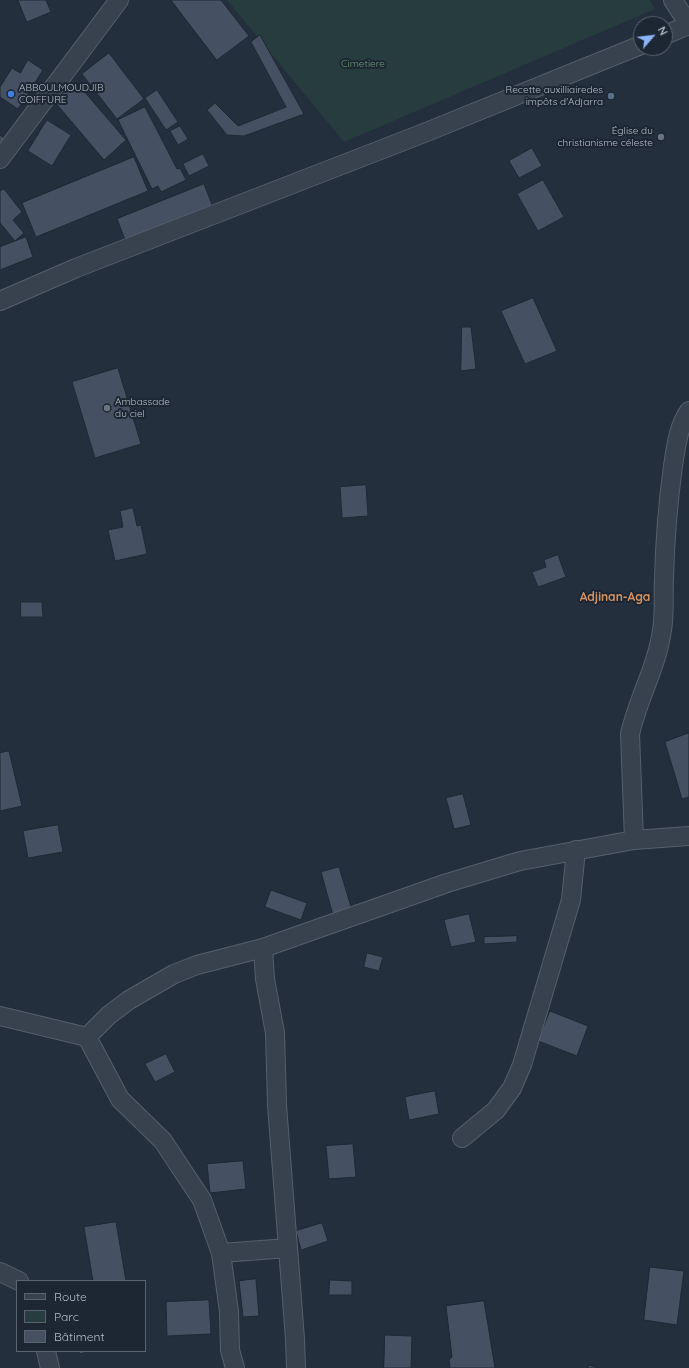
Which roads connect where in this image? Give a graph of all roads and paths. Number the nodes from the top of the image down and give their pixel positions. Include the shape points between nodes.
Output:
1 (673, 0) edge
2 (117, 1) edge
3 (689, 25) edge
4 (673, 32) edge
5 (633, 48) edge
6 (0, 159) edge
7 (0, 301) edge
8 (689, 411) edge
9 (689, 836) edge
10 (634, 840) junction
11 (576, 850) junction
12 (263, 948) junction
13 (0, 1016) edge
14 (87, 1037) junction
15 (462, 1138) dead end
16 (288, 1248) junction
17 (220, 1253) junction
18 (0, 1272) edge
19 (17, 1280) edge
20 (46, 1352) edge
21 (50, 1368) edge
22 (235, 1368) edge
23 (296, 1368) edge

1 - 3 street
2 - 6 street
3 - 4 street
5 - 7 street via 424,134 76,268
8 - 10 street via 683,419 678,437 669,495 663,628 658,653 630,734
9 - 10 street
10 - 11 street
11 - 12 street via 520,861 447,883
11 - 15 street via 571,900 522,1065 512,1088 496,1110
12 - 14 street via 197,965 174,974 129,1000
12 - 16 street via 275,1033 277,1105
13 - 14 street
14 - 17 street via 120,1099 163,1141 202,1200
16 - 17 street
16 - 23 street
17 - 22 street via 229,1312 230,1350
18 - 19 street
20 - 21 street

